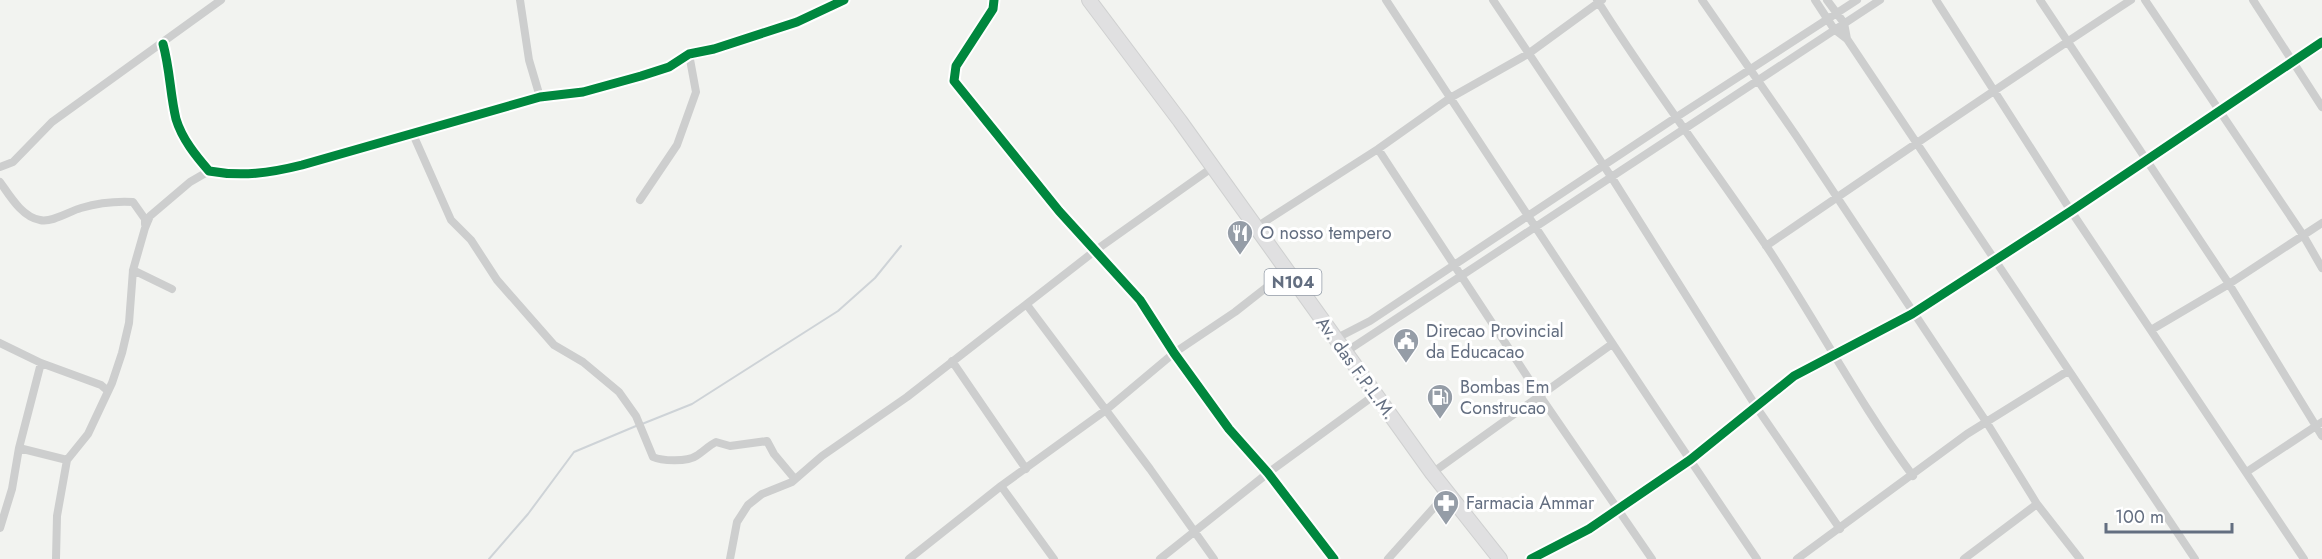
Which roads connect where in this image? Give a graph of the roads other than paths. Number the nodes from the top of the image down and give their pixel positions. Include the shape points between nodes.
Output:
1 (221, 0) edge
2 (520, 0) edge
3 (844, 0) edge
4 (994, 0) edge
5 (1089, 0) edge
6 (1386, 0) edge
7 (1492, 0) edge
8 (1702, 0) edge
9 (1815, 0) edge
10 (1827, 0) edge
11 (1857, 0) edge
12 (1880, 0) edge
13 (1936, 0) edge
14 (2040, 0) edge
15 (2131, 0) edge
16 (2145, 0) edge
17 (2253, 0) edge
18 (1600, 1) edge
19 (1837, 14) junction
20 (1828, 19) junction
21 (1844, 23) junction
22 (1834, 29) junction
23 (1847, 39) junction
24 (2066, 42) junction
25 (2322, 42) edge
26 (163, 44) junction
27 (689, 54) junction
28 (1528, 54) junction
29 (2293, 61) junction
30 (1750, 70) junction
31 (1757, 80) junction
32 (1994, 91) junction
33 (540, 97) junction
34 (1450, 98) junction
35 (2322, 107) edge
36 (2218, 109) junction
37 (1675, 118) junction
38 (1683, 129) junction
39 (412, 132) junction
40 (1918, 144) junction
41 (1378, 149) junction
42 (2146, 159) junction
43 (1604, 166) junction
44 (0, 167) edge
45 (1213, 167) junction
46 (209, 171) junction
47 (1612, 178) junction
48 (0, 182) edge
49 (1837, 198) junction
50 (640, 200) dead end
51 (2071, 211) junction
52 (1530, 215) junction
53 (2322, 223) edge
54 (1538, 227) junction
55 (145, 228) junction
56 (1255, 228) junction
57 (2303, 235) junction
58 (1766, 246) junction
59 (1096, 250) junction
60 (1993, 259) junction
61 (1455, 264) junction
62 (2322, 268) edge
63 (133, 270) junction
64 (1286, 272) junction
65 (1463, 276) junction
66 (2229, 284) junction
67 (172, 290) dead end
68 (1027, 305) junction
69 (1912, 314) junction
70 (2151, 330) junction
71 (1335, 339) junction
72 (0, 344) edge
73 (1612, 344) junction
74 (1174, 353) junction
75 (1344, 353) junction
76 (1836, 355) junction
77 (952, 361) junction
78 (41, 363) junction
79 (2068, 371) junction
80 (108, 391) junction
81 (1376, 394) junction
82 (1540, 396) junction
83 (1757, 408) junction
84 (1106, 410) junction
85 (1987, 423) junction
86 (2319, 424) edge
87 (2322, 436) edge
88 (20, 448) junction
89 (68, 460) junction
90 (1690, 460) junction
91 (1026, 469) junction
92 (2248, 471) junction
93 (1268, 473) junction
94 (1432, 473) junction
95 (1913, 476) junction
96 (794, 478) junction
97 (1001, 486) junction
98 (1447, 493) junction
99 (2037, 504) junction
100 (1620, 510) junction
101 (0, 528) edge
102 (1840, 529) junction
103 (1195, 531) junction
104 (56, 559) edge
105 (730, 559) edge
106 (909, 559) edge
107 (1054, 559) edge
108 (1160, 559) edge
109 (1214, 559) edge
110 (1334, 559) edge
111 (1388, 559) edge
112 (1500, 559) edge
113 (1531, 559) edge
114 (1652, 559) edge
115 (1757, 559) edge
116 (1797, 559) edge
117 (1964, 559) edge
118 (2080, 559) edge
119 (2195, 559) edge
120 (2304, 559) edge

1 - 26 street
2 - 33 street via 529,60
3 - 27 street via 778,29
4 - 59 street via 993,9 956,66 954,81 1032,179
5 - 45 main road, Av. das F.P.L.M. / N104
6 - 34 street
7 - 28 street
8 - 30 street
9 - 20 street
10 - 19 street
11 - 19 street
12 - 21 street
13 - 32 street
14 - 24 street
15 - 24 street
16 - 36 street
17 - 29 street
18 - 28 street
18 - 37 street
19 - 20 street
19 - 21 street
20 - 22 street
20 - 30 street
21 - 22 street
21 - 23 street
22 - 23 street
22 - 31 street
23 - 40 street
24 - 32 street
24 - 42 street
25 - 29 street
26 - 44 street via 52,122 13,162
26 - 46 street via 177,120 187,143
27 - 33 street via 669,67 640,76 583,92
27 - 50 street via 696,92 677,145
28 - 34 street
28 - 43 street
29 - 35 street
29 - 36 street
30 - 31 street
30 - 37 street
31 - 38 street
31 - 49 street
32 - 40 street
32 - 51 street
33 - 39 street
34 - 41 street
34 - 52 street
36 - 42 street
36 - 57 street
37 - 38 street
37 - 43 street
38 - 47 street
38 - 58 street
39 - 46 street via 273,172 236,176
39 - 96 street via 451,220 554,345 583,362 619,392 636,416 653,457 688,459 716,442 730,446 767,441
40 - 49 street
40 - 60 street
41 - 56 street
41 - 61 street
42 - 51 street
42 - 66 street
43 - 47 street
43 - 52 street
45 - 56 main road, Av. das F.P.L.M. / N104
45 - 59 street
46 - 55 street via 150,216
47 - 54 street
47 - 83 street
48 - 55 street via 21,209 38,220 113,201 133,202 145,219
49 - 58 street
49 - 69 street
51 - 60 street
51 - 70 street
52 - 54 street
52 - 61 street
53 - 57 street
54 - 65 street
54 - 73 street
55 - 63 street
56 - 64 main road, Av. das F.P.L.M. / N104
57 - 62 street
57 - 66 street
58 - 76 street
59 - 68 street
59 - 74 street via 1140,300
60 - 69 street
60 - 79 street
61 - 65 street
61 - 71 street via 1370,321
63 - 67 street
63 - 80 street via 129,323
64 - 71 main road, Av. das F.P.L.M. / N104
64 - 74 street
65 - 75 street
65 - 82 street
66 - 70 street
66 - 86 street
68 - 77 street
68 - 84 street
69 - 76 street
69 - 85 street
70 - 92 street
71 - 75 main road, Av. das F.P.L.M. / N104
72 - 78 street
73 - 82 street
73 - 90 street
74 - 84 street
74 - 93 street via 1229,429
75 - 81 main road, Av. das F.P.L.M. / N104
76 - 83 street via 1794,376 1765,397
76 - 95 street via 1880,430
77 - 91 street
77 - 96 street
78 - 80 street
78 - 88 street
79 - 85 street
79 - 119 street
80 - 89 street via 88,434
81 - 93 street
81 - 94 main road, Av. das F.P.L.M. / N104
82 - 94 street
82 - 100 street
83 - 90 street
83 - 102 street
84 - 91 street
84 - 103 street
85 - 95 street via 1951,445
85 - 99 street
86 - 87 street
86 - 92 street
88 - 89 street
88 - 101 street
89 - 104 street via 57,516
90 - 100 street
90 - 115 street
91 - 97 street
92 - 120 street
93 - 103 street
93 - 110 street
94 - 98 main road, Av. das F.P.L.M. / N104
95 - 102 street
96 - 105 street via 748,505 737,522
97 - 106 street
97 - 107 street
98 - 111 street
98 - 112 main road, Av. das F.P.L.M. / N104
99 - 117 street
99 - 118 street
100 - 113 street
100 - 114 street
102 - 116 street
103 - 108 street
103 - 109 street

